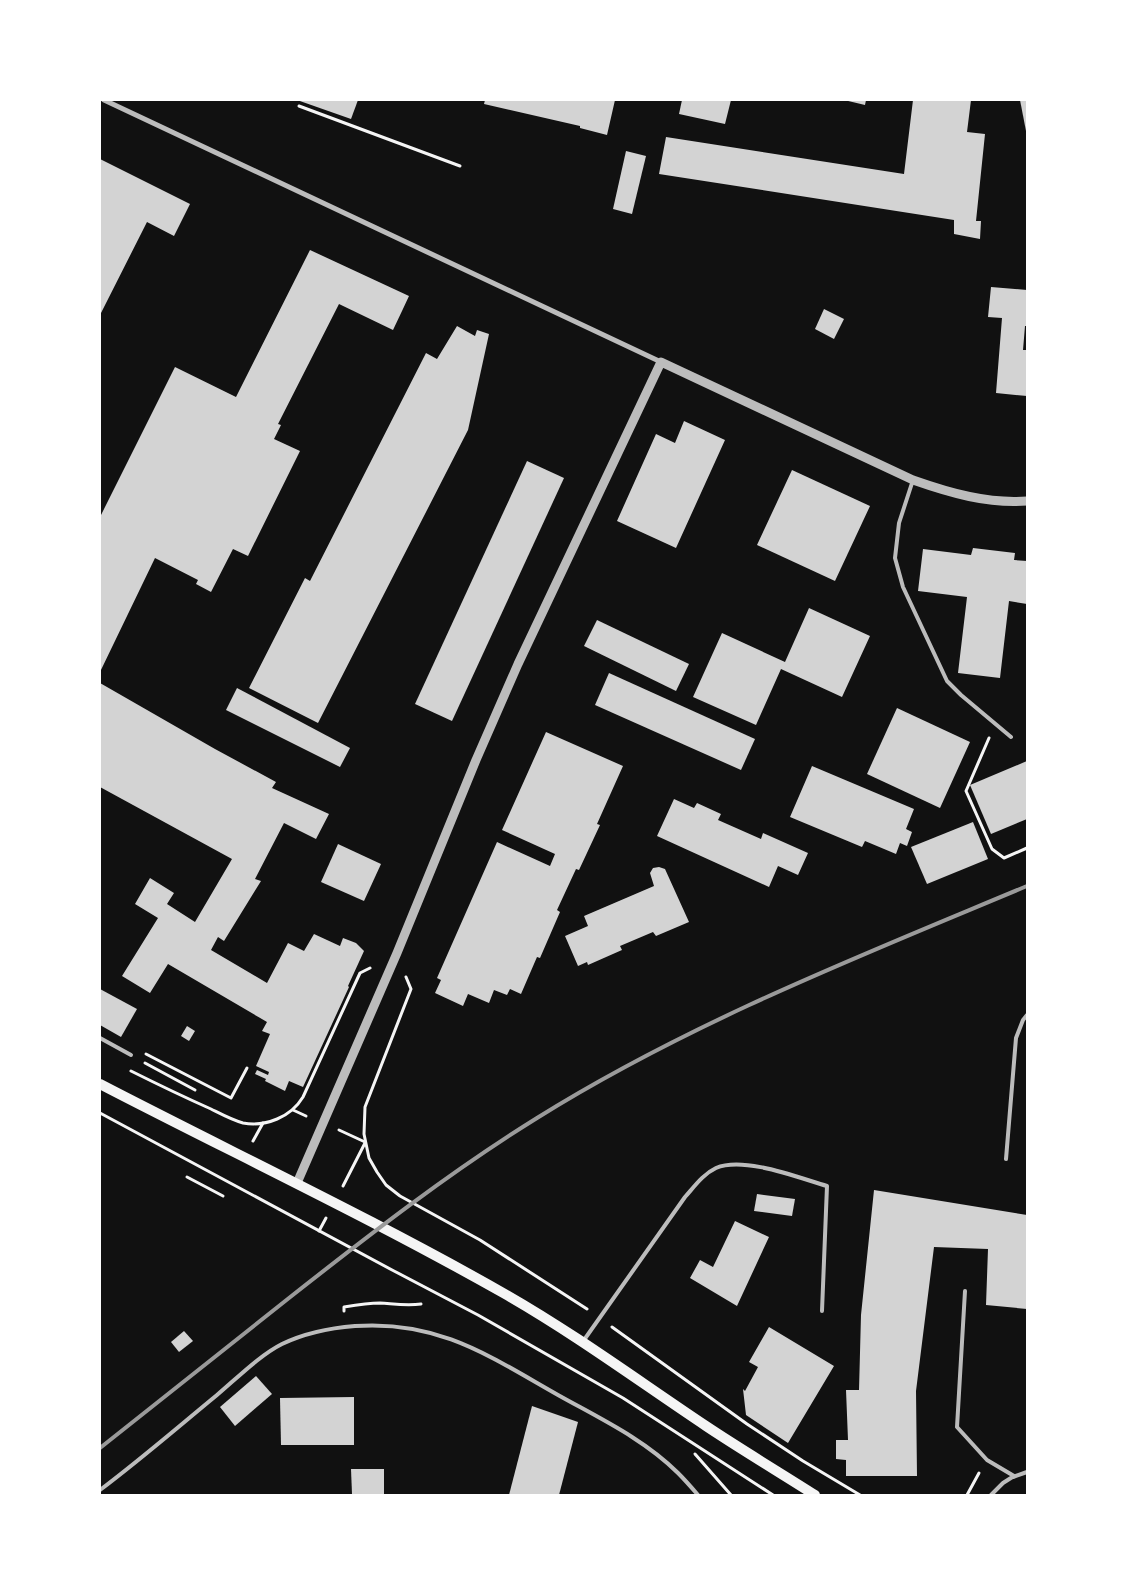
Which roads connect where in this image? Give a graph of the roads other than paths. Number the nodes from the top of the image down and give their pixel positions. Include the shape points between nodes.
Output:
1 (104, 100) edge
2 (661, 362) junction
3 (914, 480) junction
4 (1027, 501) edge
5 (1011, 737) dead end
6 (1027, 1015) edge
7 (100, 1038) edge
8 (131, 1055) road end
9 (100, 1084) edge
10 (1006, 1159) dead end
11 (297, 1184) junction
12 (965, 1290) dead end
13 (822, 1312) dead end
14 (583, 1342) junction
15 (1027, 1472) edge
16 (1009, 1479) junction
17 (100, 1490) edge
18 (698, 1495) edge
19 (815, 1495) edge
20 (991, 1495) edge

1 - 2 street
2 - 3 street
2 - 11 street via 518,664
3 - 4 street via 973,497
3 - 5 lane via 899,523 895,558 903,587 947,681
6 - 10 lane via 1016,1038
7 - 8 lane
9 - 11 main road
11 - 14 main road via 506,1295
12 - 16 lane via 957,1427 987,1460 1014,1476
13 - 14 lane via 827,1186 753,1165 735,1164 716,1168 699,1180
14 - 19 main road via 707,1427
15 - 16 lane
16 - 20 lane
17 - 18 lane via 280,1345 320,1330 390,1325 445,1336 495,1359 637,1441 678,1472

